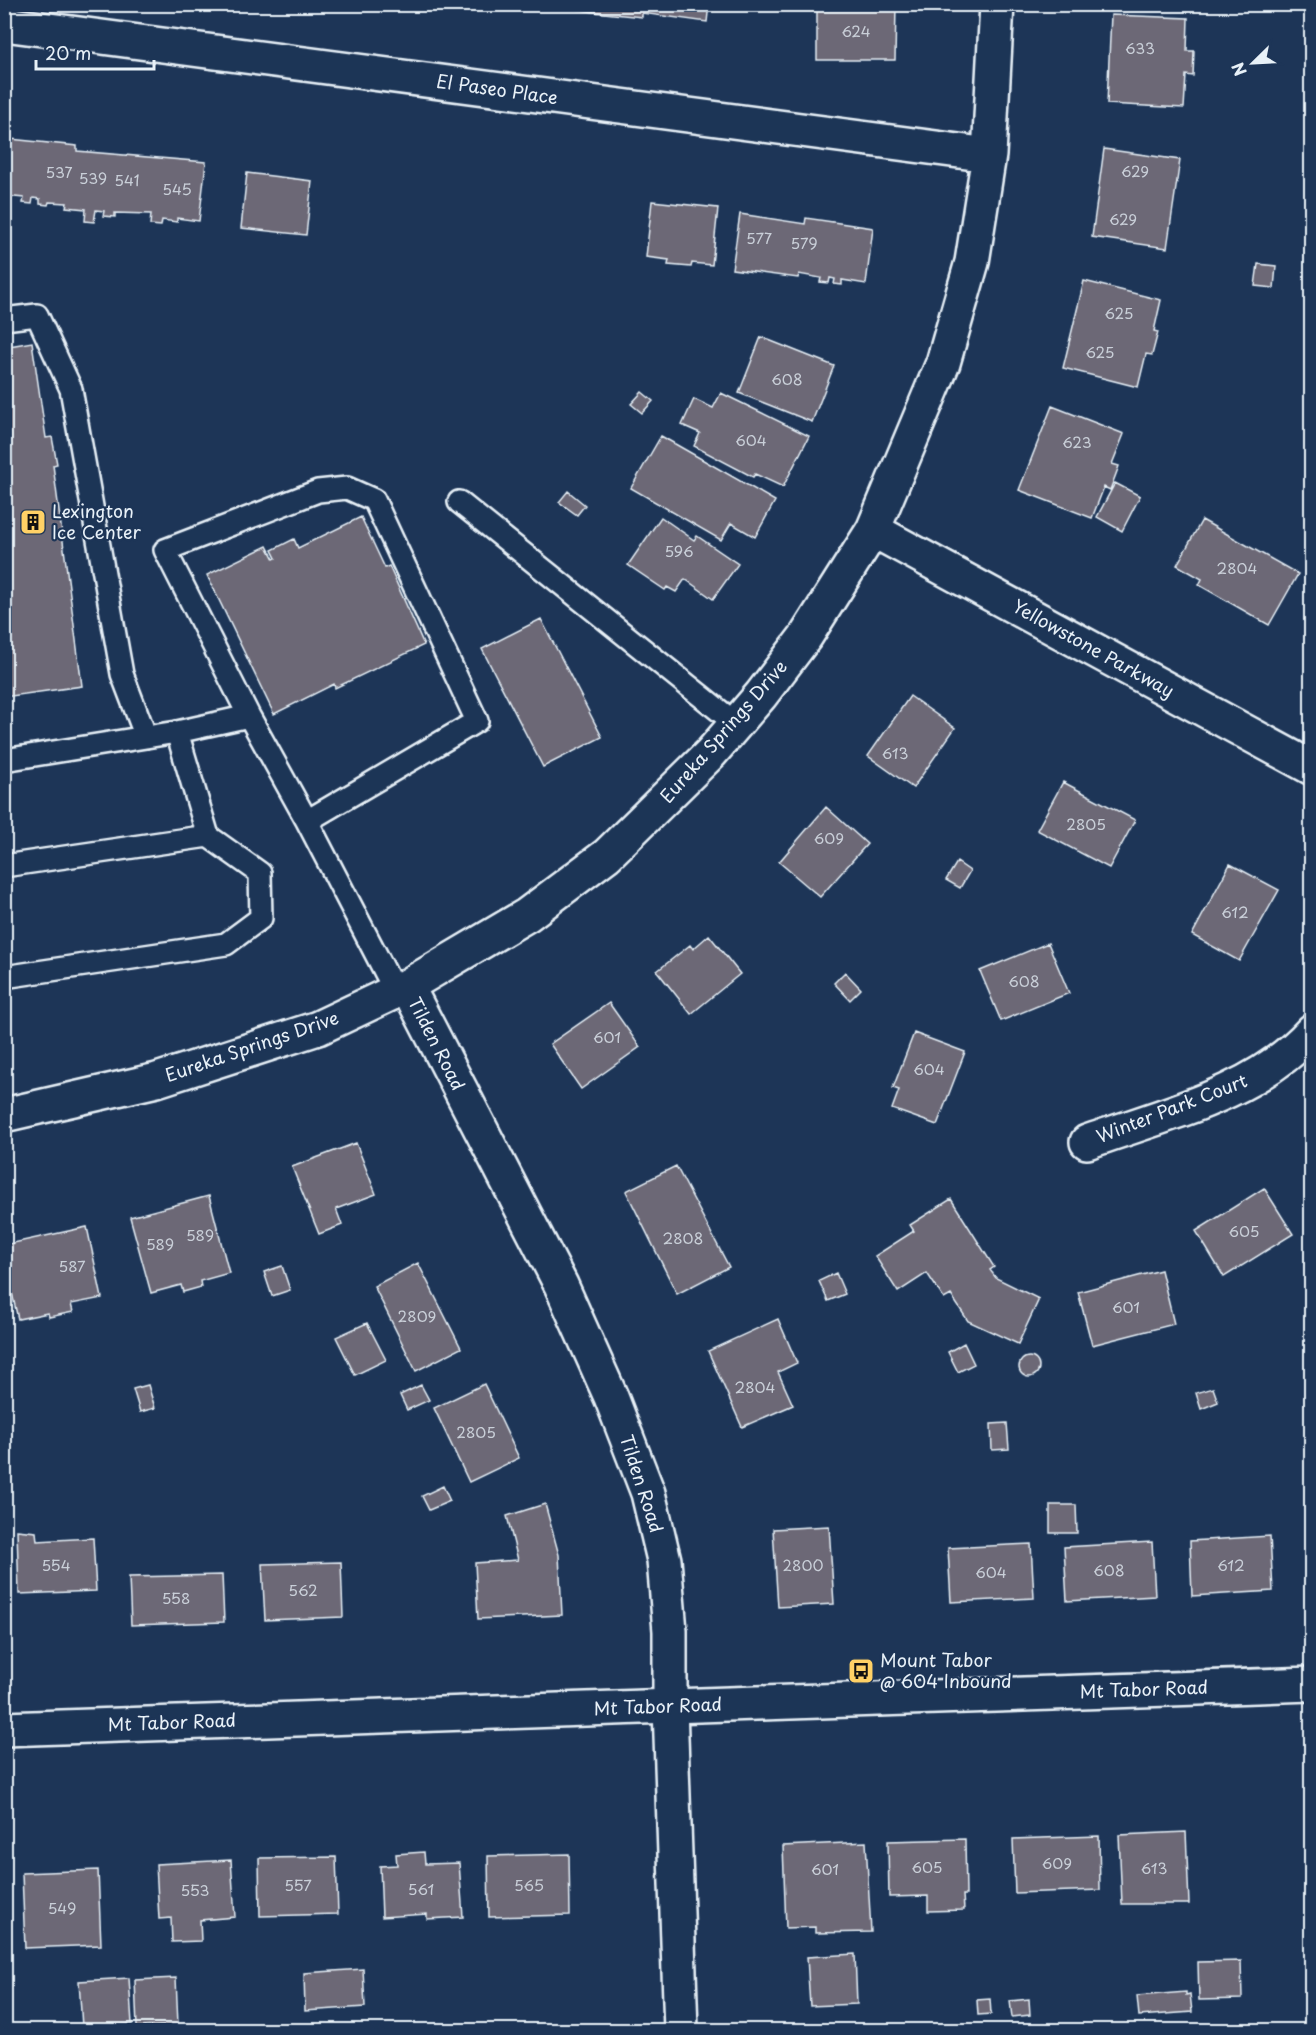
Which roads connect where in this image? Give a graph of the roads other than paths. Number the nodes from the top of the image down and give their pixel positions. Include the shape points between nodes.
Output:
1 (997, 4) edge
2 (4, 24) edge
3 (989, 155) junction
4 (4, 319) edge
5 (459, 502) dead end
6 (873, 530) junction
7 (249, 716) junction
8 (736, 724) junction
9 (177, 732) junction
10 (146, 737) junction
11 (4, 760) edge
12 (1311, 768) edge
13 (307, 821) junction
14 (208, 836) junction
15 (4, 866) edge
16 (4, 977) edge
17 (401, 989) junction
18 (1311, 1031) edge
19 (4, 1115) edge
20 (1088, 1142) dead end
21 (1311, 1684) edge
22 (670, 1707) junction
23 (4, 1729) edge
24 (681, 2031) edge

1 - 3 street, Eureka Springs Drive
2 - 3 street, El Paseo Place
3 - 6 street, Eureka Springs Drive via 960,311 914,437
4 - 10 lane via 37,315 71,389 122,674
5 - 8 lane
6 - 8 street, Eureka Springs Drive via 806,636
6 - 12 street, Yellowstone Parkway
7 - 9 lane
7 - 13 lane
7 - 13 lane via 165,550 318,491 347,488 374,500 477,722
8 - 17 street, Eureka Springs Drive via 656,810 607,855 526,915
9 - 10 lane
9 - 14 lane
10 - 11 lane
13 - 17 lane
14 - 15 lane
14 - 16 lane via 260,873 261,918 226,944
17 - 19 street, Eureka Springs Drive via 318,1028 157,1080
17 - 22 street, Tilden Road via 561,1285 648,1493 664,1560 670,1631
18 - 20 street, Winter Park Court via 1291,1054 1250,1080
21 - 22 street, Mt Tabor Road
22 - 23 street, Mt Tabor Road
22 - 24 street, Tilden Road

